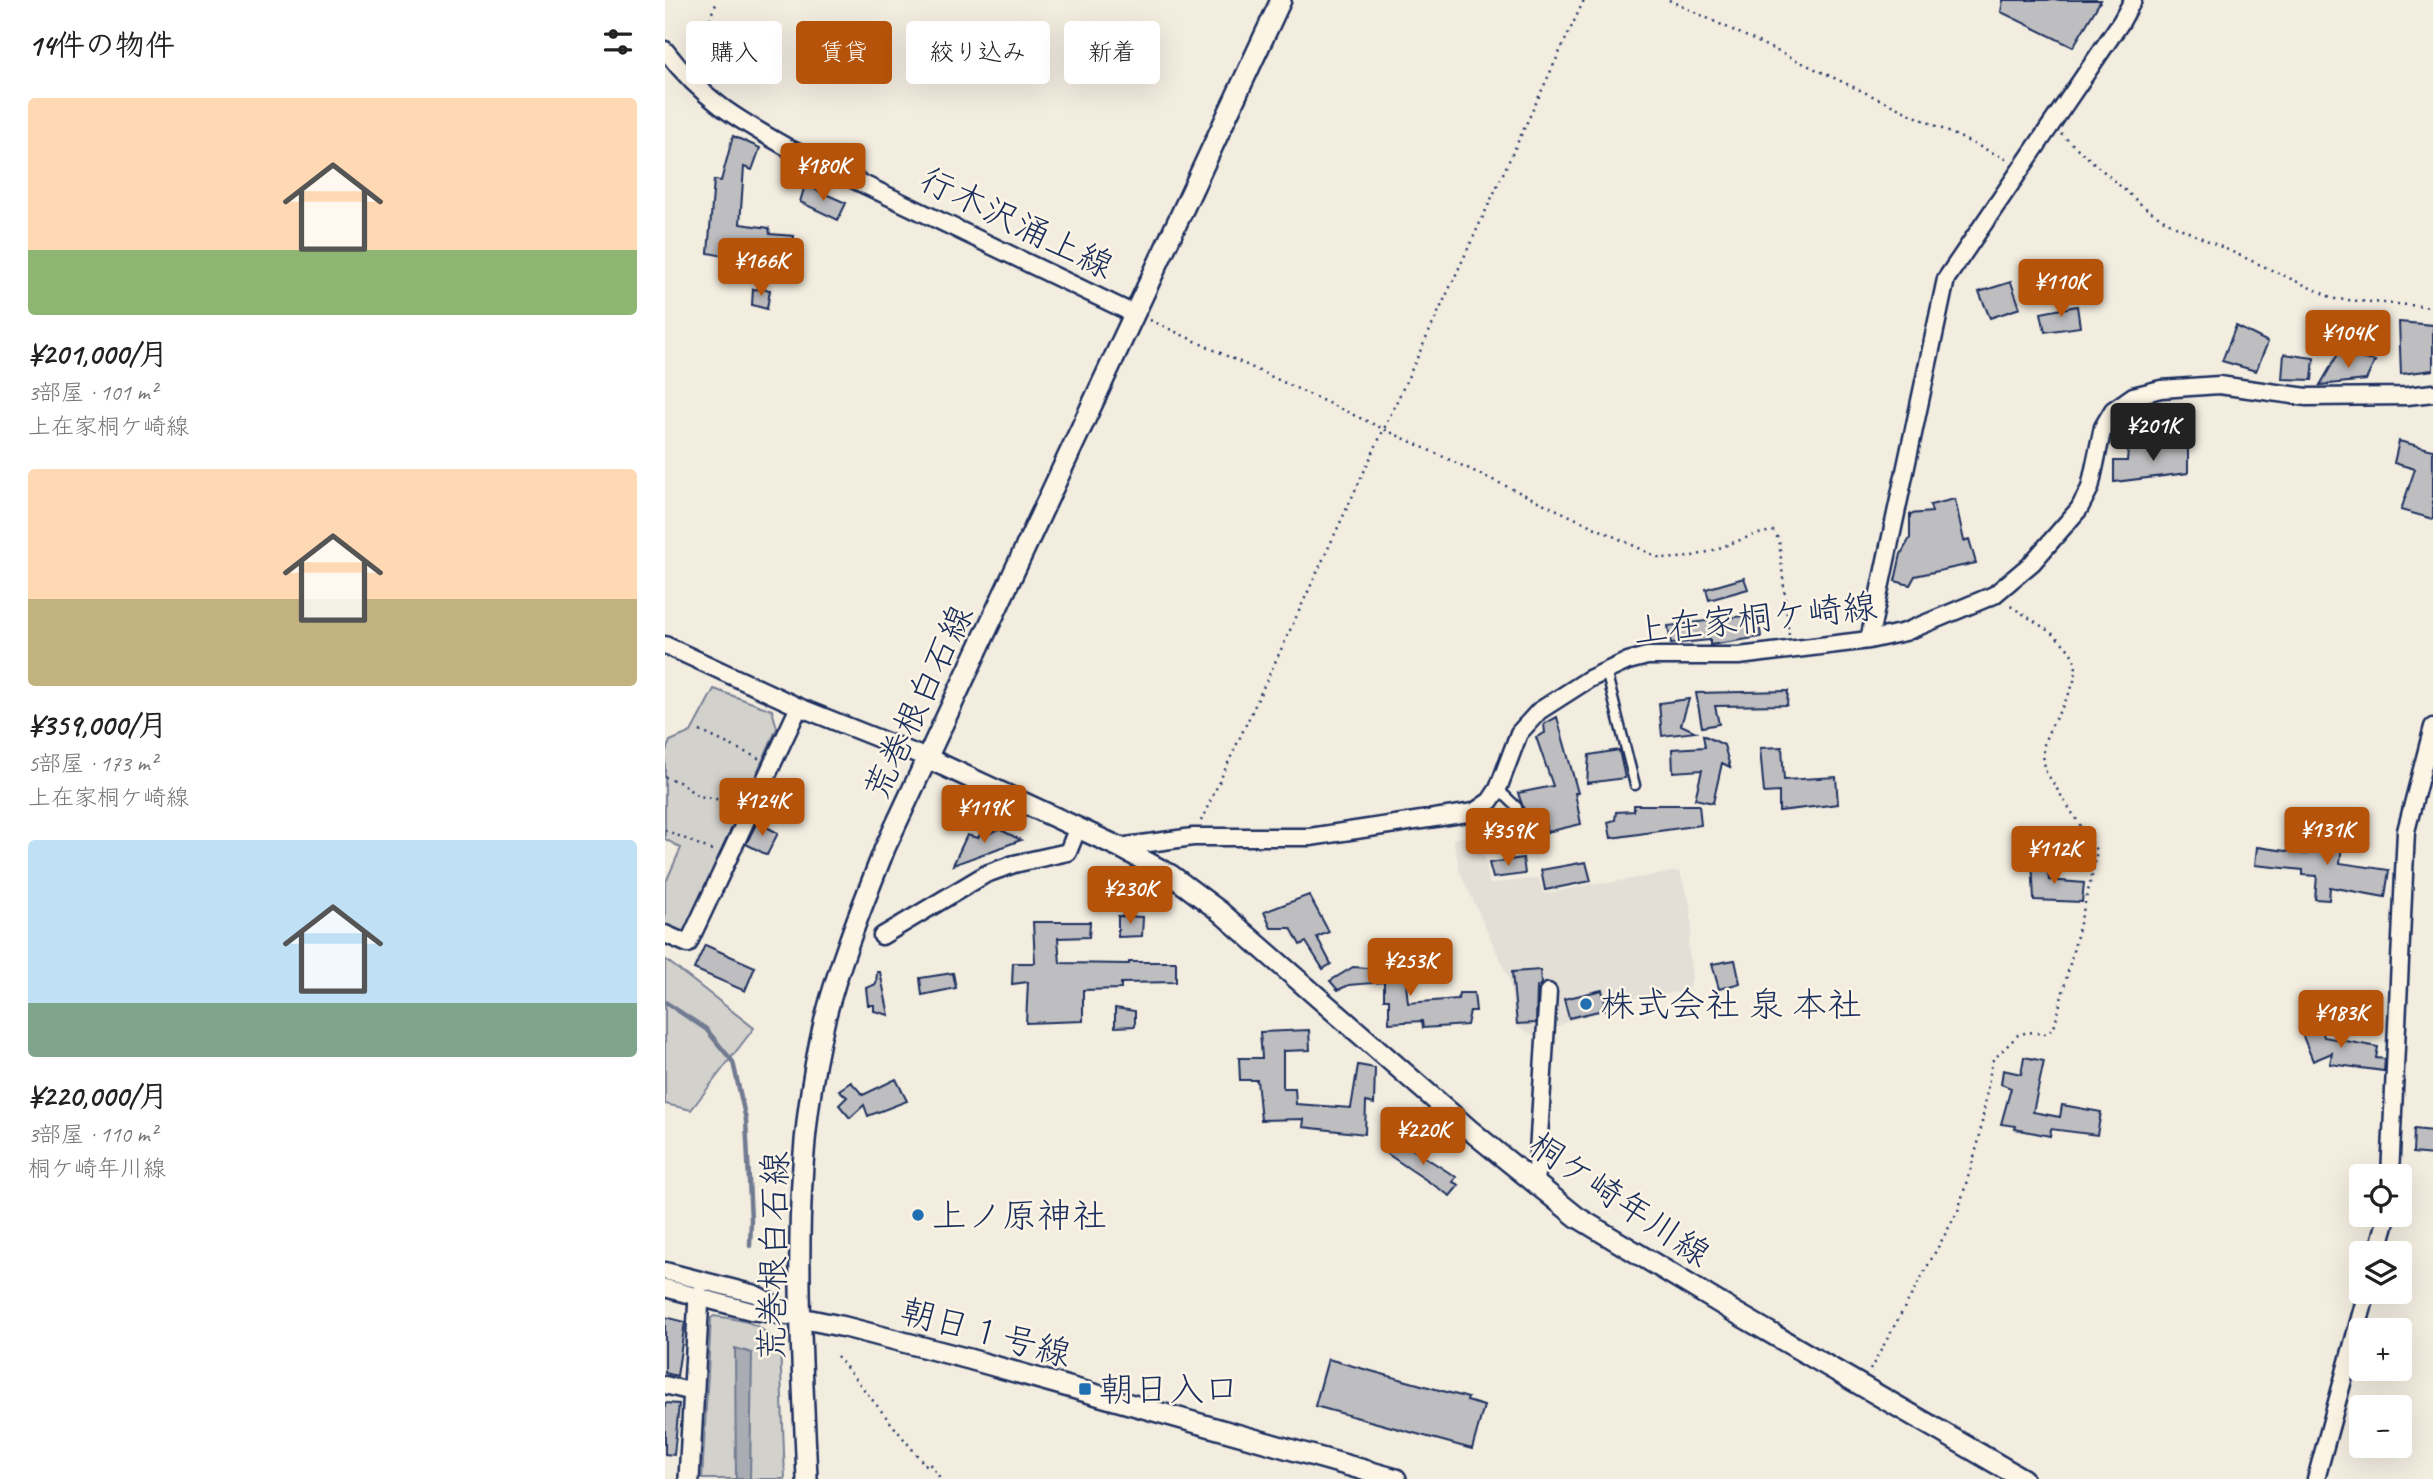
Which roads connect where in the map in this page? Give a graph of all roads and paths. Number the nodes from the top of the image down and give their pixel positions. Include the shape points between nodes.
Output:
1 (718, 0) edge
2 (1281, 0) edge
3 (1584, 0) edge
4 (1669, 0) edge
5 (2133, 0) edge
6 (665, 50) edge
7 (684, 74) junction
8 (2051, 125) junction
9 (2022, 166) junction
10 (2433, 307) edge
11 (1134, 314) junction
12 (2433, 393) edge
13 (1383, 428) junction
14 (1994, 594) junction
15 (1869, 640) junction
16 (665, 645) edge
17 (1790, 650) junction
18 (1606, 671) junction
19 (799, 707) junction
20 (2433, 727) edge
21 (699, 731) dead end
22 (927, 758) junction
23 (772, 764) junction
24 (665, 777) edge
25 (1636, 785) dead end
26 (1498, 789) junction
27 (749, 814) junction
28 (1078, 827) junction
29 (665, 830) edge
30 (1193, 836) junction
31 (1526, 844) dead end
32 (1119, 847) junction
33 (728, 858) junction
34 (665, 934) edge
35 (882, 936) dead end
36 (1548, 992) dead end
37 (2391, 1164) edge
38 (1537, 1185) junction
39 (665, 1271) edge
40 (665, 1288) edge
41 (699, 1296) junction
42 (2364, 1304) edge
43 (801, 1318) junction
44 (837, 1356) dead end
45 (665, 1385) edge
46 (1861, 1385) junction
47 (693, 1392) junction
48 (689, 1479) edge
49 (807, 1479) edge
50 (941, 1479) edge
51 (1396, 1479) edge
52 (2023, 1479) edge
53 (2316, 1479) edge

1 - 7 path
2 - 11 street, 荒巻根白石線
3 - 13 path
4 - 9 path
5 - 8 street
6 - 7 street, 行木沢涌上線
7 - 11 street, 行木沢涌上線 via 709,99 790,149
8 - 9 street
8 - 10 path via 2144,207 2169,223 2335,299
9 - 15 street via 1946,279
11 - 13 path
11 - 22 street, 荒巻根白石線
12 - 14 street, 上在家桐ケ崎線 via 2307,397 2219,385 2133,396 2113,410 2103,427 2090,488 2079,509 2032,563
13 - 17 path via 1658,556 1696,556 1773,531 1779,540
13 - 30 path
14 - 15 street, 上在家桐ケ崎線 via 1905,632
14 - 46 path via 2053,635 2072,655 2077,669 2074,681 2044,742 2043,757 2046,772 2096,850 2097,859 2054,1028 2046,1034 2018,1035 1992,1061 1981,1132 1958,1211
15 - 17 street, 上在家桐ケ崎線
16 - 19 street
17 - 18 street, 上在家桐ケ崎線 via 1739,656 1647,656
18 - 25 lane
18 - 26 street, 上在家桐ケ崎線 via 1539,711 1519,733
19 - 22 street
19 - 23 street
20 - 37 street via 2406,831
21 - 23 path
22 - 28 street, 桐ケ崎年川線
22 - 43 street, 荒巻根白石線 via 855,924 825,1020 801,1184
23 - 27 street
24 - 27 path via 698,796
26 - 30 street, 上在家桐ケ崎線 via 1474,811 1310,836
26 - 31 lane via 1517,807
27 - 33 street
28 - 32 street, 桐ケ崎年川線
28 - 35 street via 1067,852 986,874
29 - 33 path
30 - 32 street, 上在家桐ケ崎線
32 - 38 street, 桐ケ崎年川線 via 1171,875 1218,910
33 - 34 street via 688,944
36 - 38 street
38 - 46 street, 桐ケ崎年川線 via 1630,1251
39 - 43 street via 755,1294
40 - 41 street
41 - 43 street via 751,1311
41 - 47 street
42 - 53 street
43 - 49 street, 荒巻根白石線
43 - 51 street, 朝日１号線 via 969,1359
44 - 50 path
45 - 47 street
46 - 52 street, 桐ケ崎年川線
47 - 48 street

